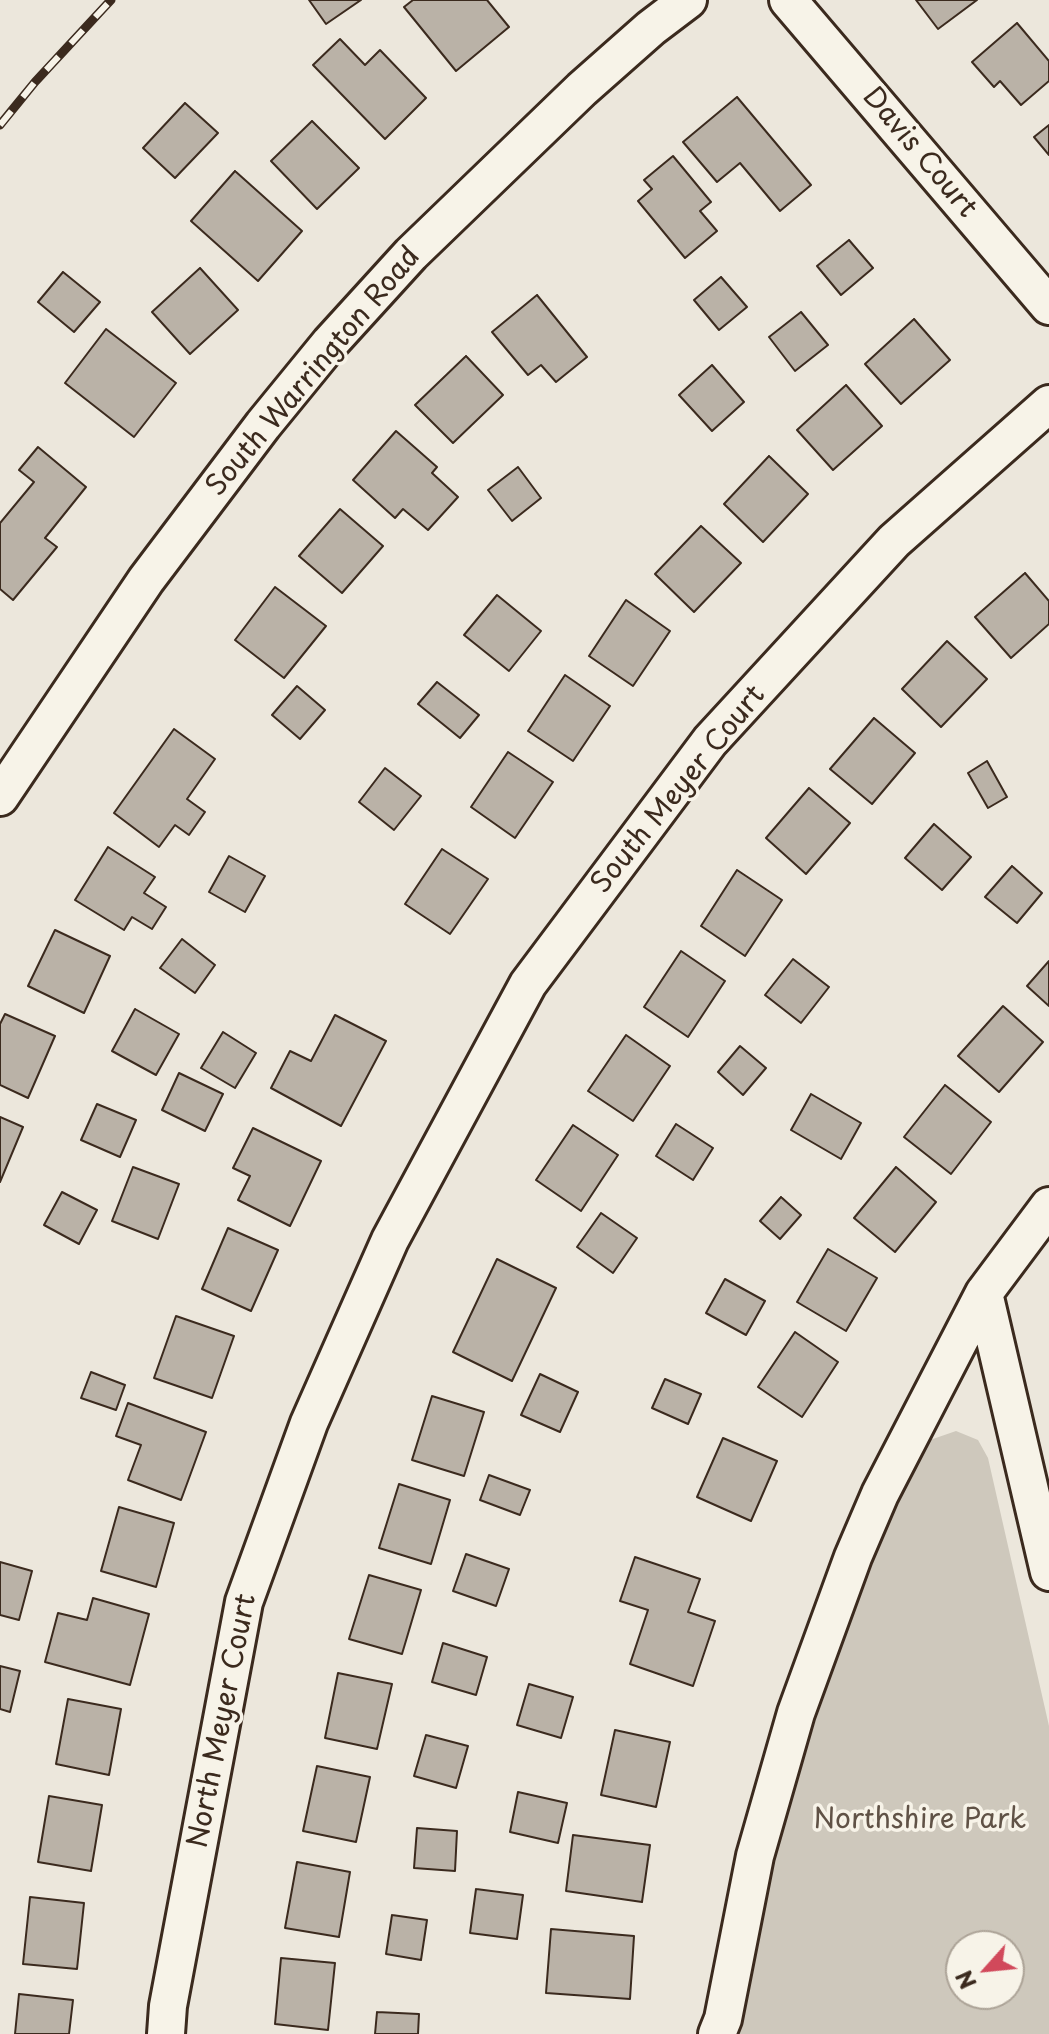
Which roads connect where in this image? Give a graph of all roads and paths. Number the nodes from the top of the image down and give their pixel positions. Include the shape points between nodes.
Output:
1 (688, 0) edge
2 (788, 0) edge
3 (1049, 306) edge
4 (1049, 404) edge
5 (0, 797) edge
6 (1049, 1206) edge
7 (390, 1240) joint
8 (984, 1293) junction
9 (1049, 1572) edge
10 (166, 2034) edge
11 (717, 2034) edge

1 - 5 street, South Warrington Road via 582,89 411,254 330,343 146,580
2 - 3 street, Davis Court
4 - 7 street, South Meyer Court via 894,541 710,741 528,984
6 - 8 street
7 - 10 street, North Meyer Court via 309,1423 244,1602
8 - 9 street
8 - 11 street via 880,1494 823,1638 755,1856

